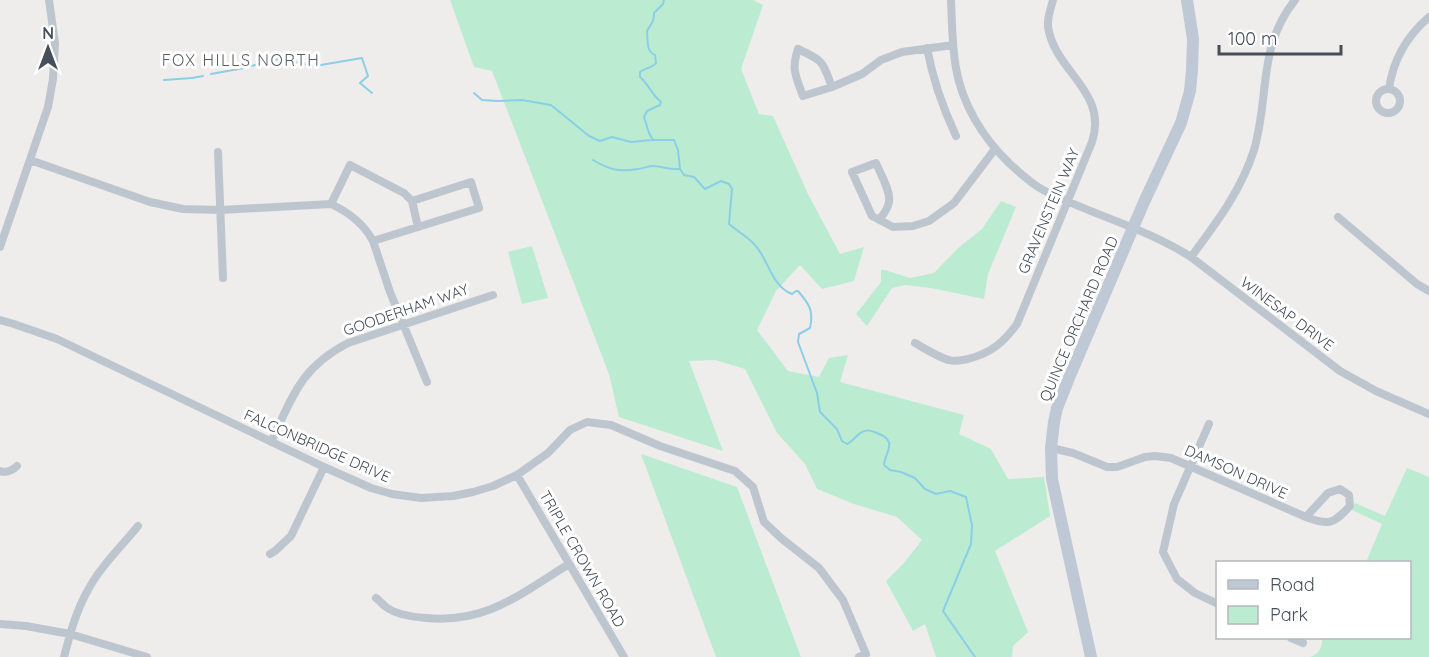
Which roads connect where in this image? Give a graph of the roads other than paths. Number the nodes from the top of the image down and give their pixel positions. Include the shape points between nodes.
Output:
1 (49, 0) edge
2 (951, 0) edge
3 (1053, 0) edge
4 (1187, 0) edge
5 (1291, 1) edge
6 (1429, 17) edge
7 (953, 45) junction
8 (927, 48) junction
9 (832, 87) junction
10 (1389, 89) dead end
11 (956, 136) dead end
12 (995, 149) junction
13 (218, 152) dead end
14 (30, 160) junction
15 (412, 201) junction
16 (1067, 201) junction
17 (331, 204) junction
18 (221, 210) junction
19 (1338, 217) dead end
20 (879, 220) junction
21 (418, 226) junction
22 (1133, 228) junction
23 (373, 241) junction
24 (0, 247) edge
25 (1191, 257) junction
26 (223, 278) dead end
27 (1429, 291) edge
28 (493, 295) dead end
29 (0, 321) edge
30 (403, 324) junction
31 (915, 343) dead end
32 (427, 382) dead end
33 (1429, 414) edge
34 (1209, 424) dead end
35 (271, 442) junction
36 (1051, 448) junction
37 (16, 466) dead end
38 (1191, 466) junction
39 (324, 467) junction
40 (0, 471) edge
41 (517, 475) junction
42 (1306, 517) junction
43 (138, 526) dead end
44 (270, 554) dead end
45 (569, 564) junction
46 (376, 597) dead end
47 (1216, 603) edge
48 (0, 624) edge
49 (70, 634) junction
50 (1293, 639) edge
51 (1303, 643) dead end
52 (64, 657) edge
53 (147, 657) edge
54 (624, 657) edge
55 (859, 657) edge
56 (1091, 657) edge

1 - 14 street via 55,43 52,79 48,107
2 - 7 street, WINESAP DRIVE
3 - 16 street, GRAVENSTEIN WAY via 1048,31 1056,53 1086,91 1095,121 1092,142
4 - 22 street, QUINCE ORCHARD ROAD via 1193,39 1190,91 1181,123
5 - 25 street via 1270,50 1261,119 1248,167 1234,196
6 - 10 street via 1410,36 1398,57
7 - 8 street
7 - 12 street, WINESAP DRIVE via 965,98
8 - 9 street via 881,60 862,74
8 - 11 street via 943,109
9 - 9 street via 803,96 794,72 798,49 819,59
12 - 16 street, WINESAP DRIVE via 1025,178
12 - 20 street via 954,203 929,221 893,227
13 - 18 street
14 - 18 street via 150,202 183,209
14 - 24 street
15 - 17 street via 350,165
15 - 21 street
15 - 21 street via 471,182 478,208
16 - 22 street, WINESAP DRIVE
16 - 31 street, GRAVENSTEIN WAY via 1009,335 981,356 962,360 949,360
17 - 18 street
17 - 23 street via 355,219
18 - 26 street
19 - 27 street
20 - 20 street via 872,216 852,172 876,163 889,195 887,209
21 - 23 street
22 - 25 street, WINESAP DRIVE
22 - 36 street, QUINCE ORCHARD ROAD via 1063,393
23 - 30 street
25 - 33 street, WINESAP DRIVE via 1340,371
28 - 30 street, GOODERHAM WAY
29 - 35 street, FALCONBRIDGE DRIVE via 57,339
30 - 32 street
30 - 35 street, GOODERHAM WAY via 329,353 296,388
34 - 38 street
35 - 39 street, FALCONBRIDGE DRIVE
36 - 38 street, DAMSON DRIVE via 1107,467 1155,456
36 - 56 street, QUINCE ORCHARD ROAD via 1055,496
37 - 40 street via 12,471
38 - 42 street, DAMSON DRIVE
38 - 47 street via 1174,504 1163,552 1176,579
39 - 41 street, FALCONBRIDGE DRIVE via 371,488 421,498 474,492
39 - 44 street via 291,536
41 - 45 street, TRIPLE CROWN ROAD
41 - 55 street, FALCONBRIDGE DRIVE via 548,453 570,430 587,422 611,424 660,446 735,471 753,487 764,522 819,568 843,600 866,654
42 - 42 street, DAMSON DRIVE via 1321,523 1336,520 1350,506 1349,495 1340,489 1328,493
43 - 49 street via 98,573
45 - 46 street via 501,605 468,617 417,617 393,611
45 - 54 street, TRIPLE CROWN ROAD
48 - 49 street
49 - 52 street
49 - 53 street
50 - 51 street

